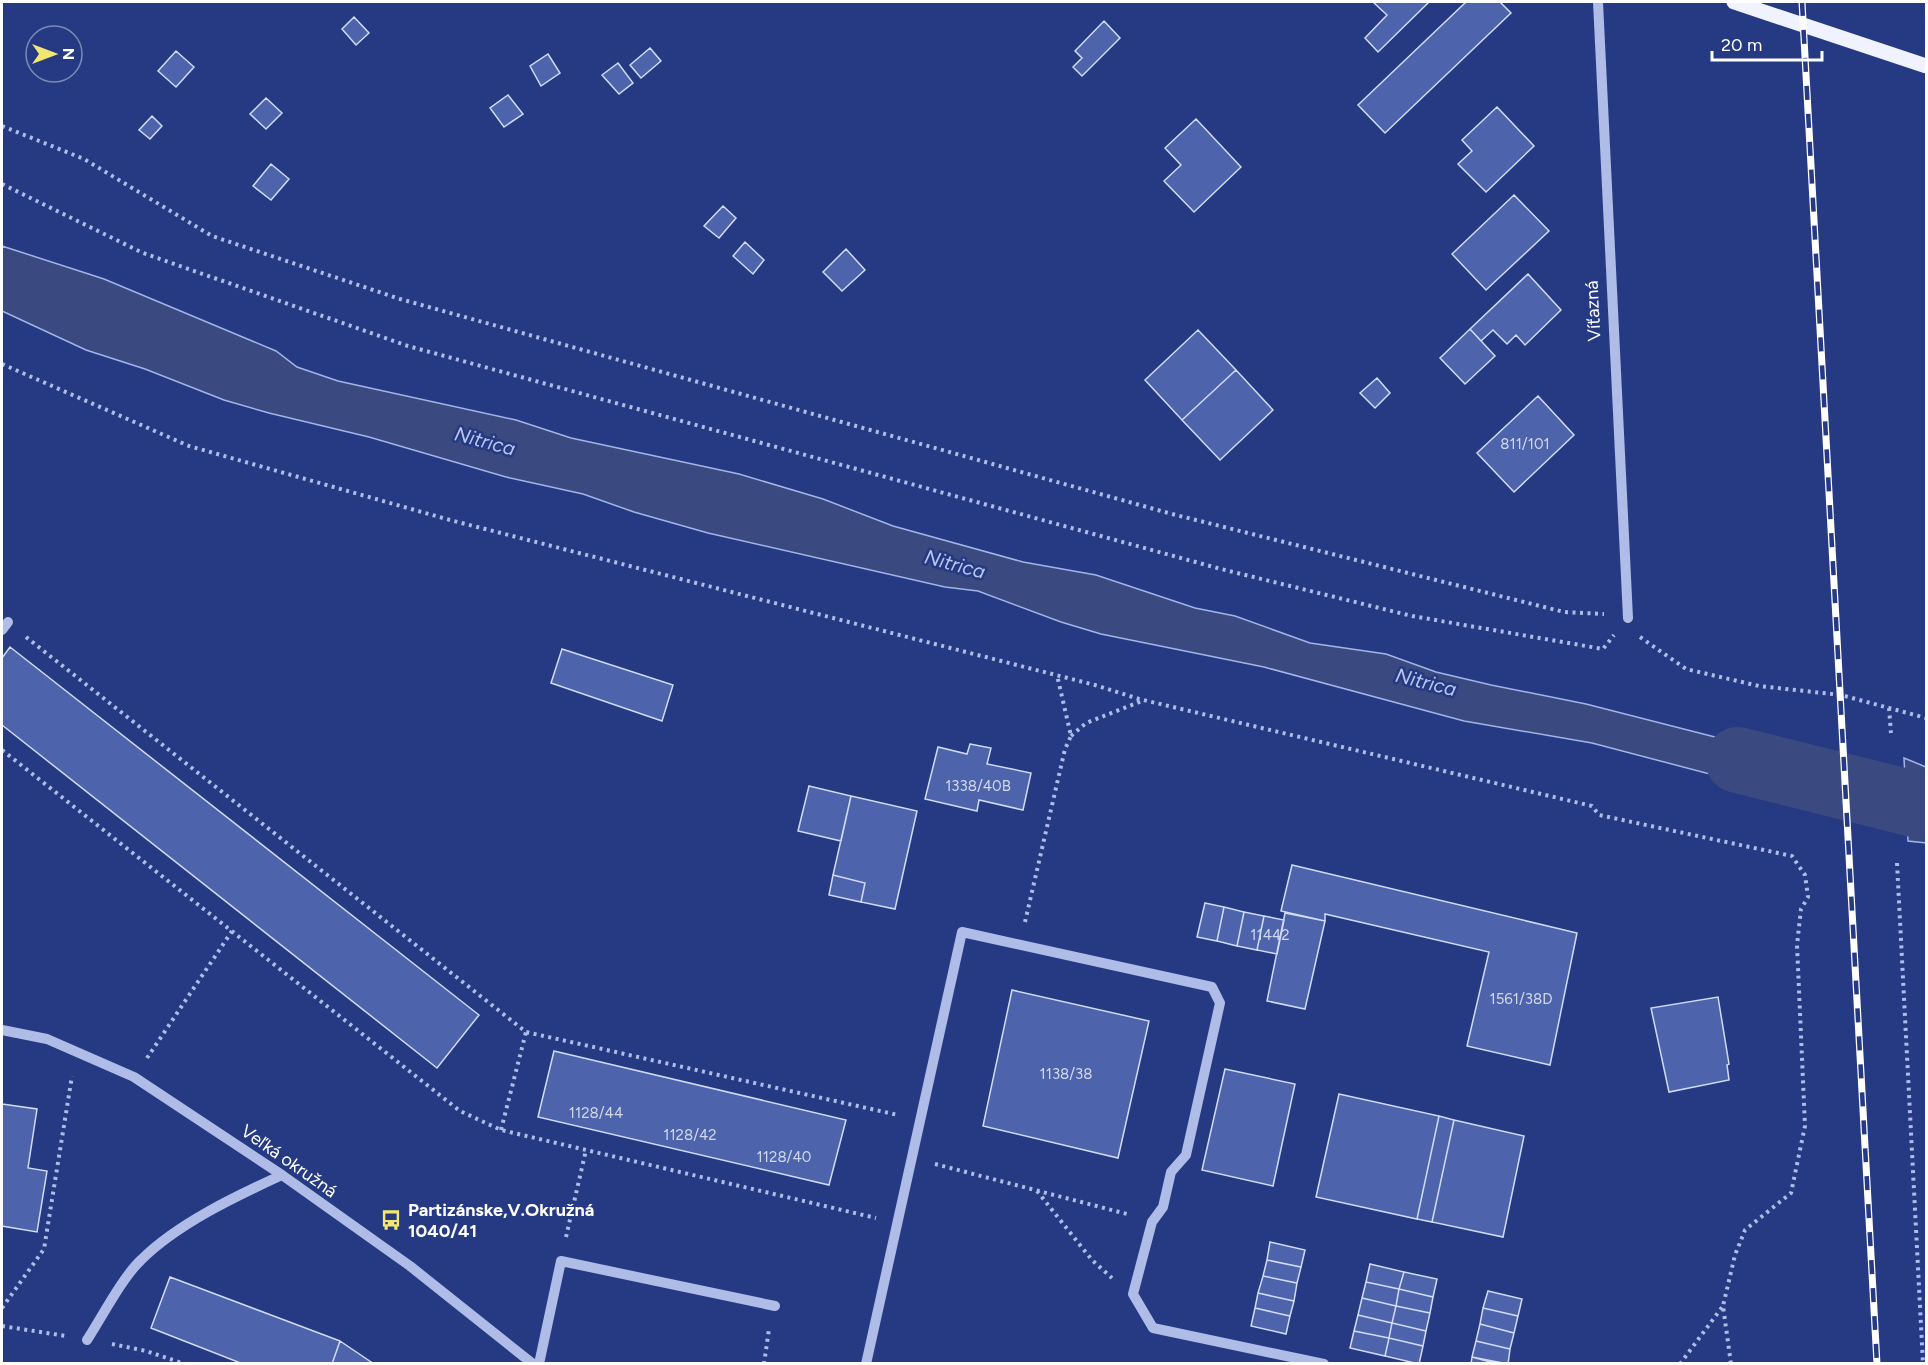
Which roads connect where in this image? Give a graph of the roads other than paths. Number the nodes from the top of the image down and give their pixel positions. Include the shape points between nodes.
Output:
1 (1598, 2) edge
2 (1734, 2) edge
3 (1926, 66) edge
4 (1628, 618) road end
5 (2, 1030) edge
6 (282, 1175) junction
7 (774, 1306) dead end
8 (87, 1340) dead end
9 (533, 1364) edge
10 (539, 1364) edge
11 (866, 1364) edge
12 (1324, 1364) edge

1 - 4 street, Víťazná
2 - 3 main road
5 - 6 street, Veľká okružná via 47,1039 134,1077
6 - 8 street via 246,1191 167,1238 139,1261
6 - 9 street, Veľká okružná via 410,1266
7 - 10 street via 561,1261
11 - 12 street via 962,932 1212,987 1220,1003 1186,1155 1171,1172 1163,1207 1152,1222 1133,1294 1153,1329

